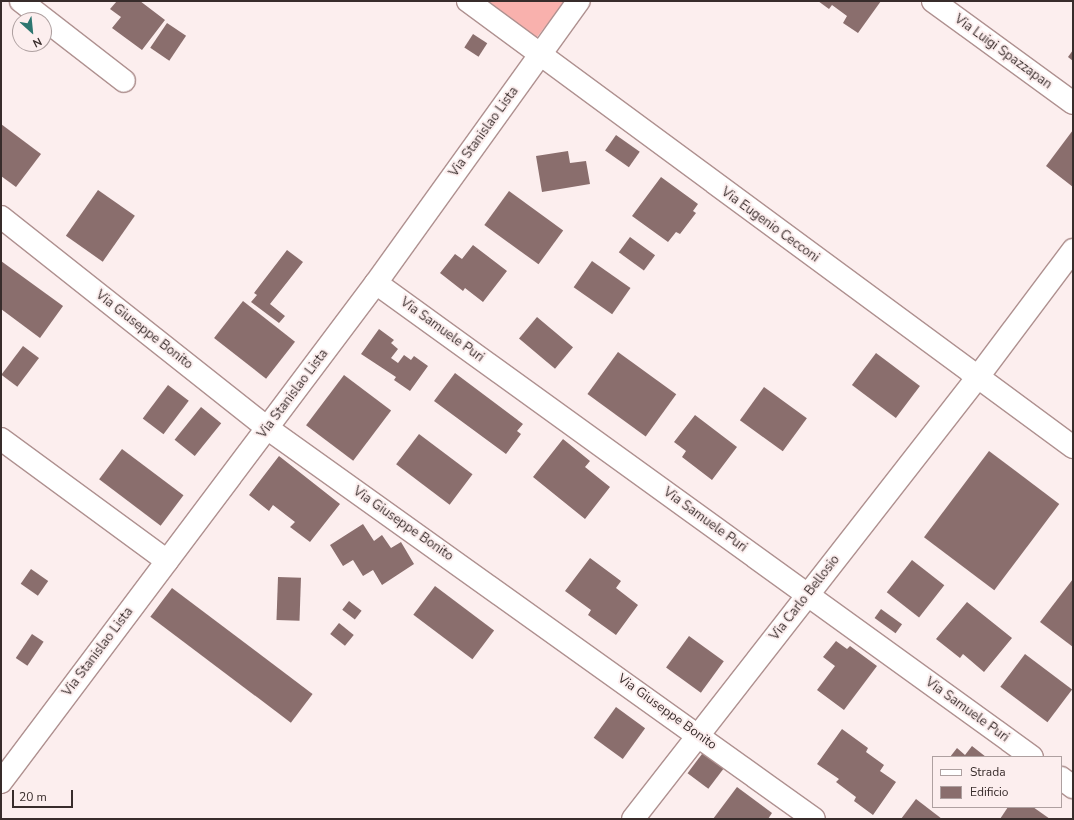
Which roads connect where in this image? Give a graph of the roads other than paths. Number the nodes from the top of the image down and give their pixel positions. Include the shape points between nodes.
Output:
1 (21, 1) edge
2 (468, 1) edge
3 (579, 1) edge
4 (933, 1) edge
5 (540, 55) junction
6 (124, 81) dead end
7 (1073, 103) edge
8 (1, 217) edge
9 (1073, 250) edge
10 (376, 283) junction
11 (977, 378) junction
12 (267, 428) junction
13 (1, 439) edge
14 (1073, 447) edge
15 (167, 561) junction
16 (809, 595) junction
17 (698, 734) junction
18 (1031, 756) edge
19 (1062, 779) edge
20 (1, 782) edge
21 (1073, 787) edge
22 (633, 819) edge
23 (814, 819) edge

1 - 6 street
2 - 5 street, Via Eugenio Cecconi
3 - 5 street, Via Stanislao Lista
4 - 7 street, Via Luigi Spazzapan
5 - 10 street, Via Stanislao Lista
5 - 11 street, Via Eugenio Cecconi
8 - 12 street, Via Giuseppe Bonito
9 - 11 street, Via Carlo Bellosio
10 - 12 street, Via Stanislao Lista
10 - 16 street, Via Samuele Puri
11 - 14 street, Via Eugenio Cecconi
11 - 16 street, Via Carlo Bellosio
12 - 15 street, Via Stanislao Lista
12 - 17 street, Via Giuseppe Bonito
13 - 15 street
15 - 20 street, Via Stanislao Lista
16 - 17 street, Via Carlo Bellosio
16 - 18 street, Via Samuele Puri
17 - 22 street, Via Carlo Bellosio
17 - 23 street, Via Giuseppe Bonito
19 - 21 street

